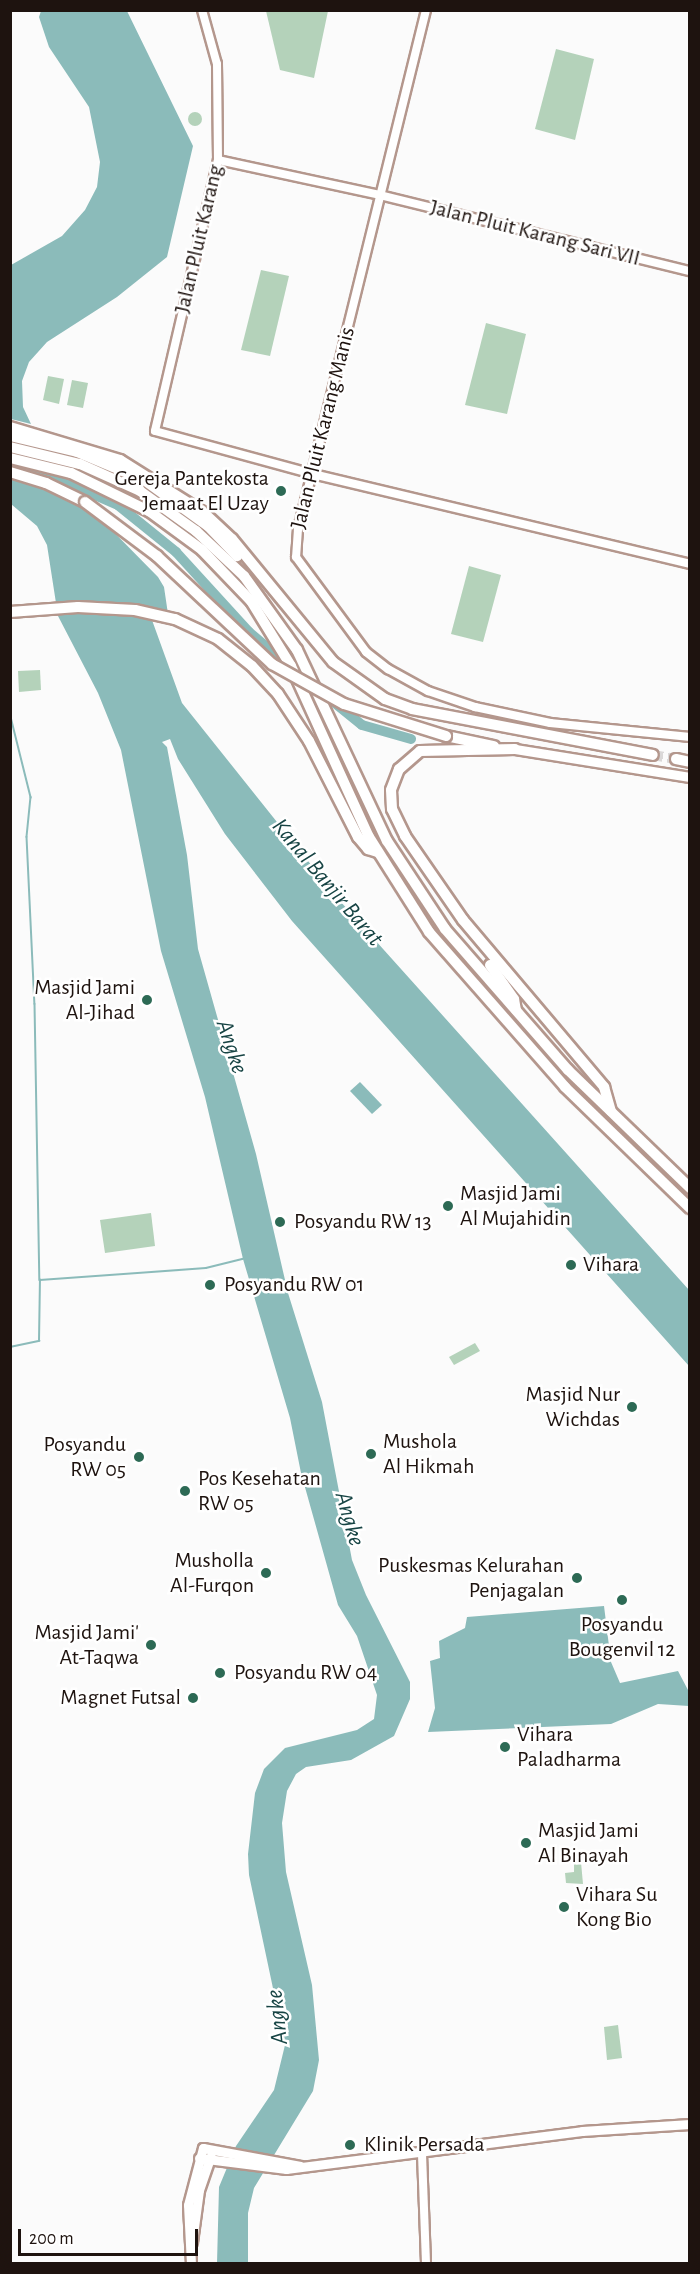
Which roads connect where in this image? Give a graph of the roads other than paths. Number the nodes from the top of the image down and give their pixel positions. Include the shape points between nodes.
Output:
1 (202, 10) edge
2 (426, 10) edge
3 (218, 160) junction
4 (380, 195) junction
5 (690, 271) edge
6 (10, 427) edge
7 (10, 436) edge
8 (10, 447) edge
9 (10, 458) edge
10 (10, 472) edge
11 (312, 473) junction
12 (690, 564) edge
13 (10, 612) edge
14 (295, 646) junction
15 (690, 737) edge
16 (515, 749) junction
17 (653, 755) tunnel mouth
18 (676, 759) tunnel mouth
19 (690, 762) edge
20 (690, 777) edge
21 (378, 852) junction
22 (420, 860) junction
23 (516, 1012) junction
24 (611, 1111) junction
25 (690, 1188) edge
26 (690, 1208) edge
27 (690, 2124) edge
28 (209, 2153) junction
29 (422, 2154) junction
30 (190, 2253) junction
31 (190, 2264) edge
32 (426, 2264) edge

1 - 3 street, Jalan Pluit Karang via 216,64
2 - 4 street, Jalan Pluit Karang Manis
3 - 4 street, Jalan Pluit Karang Sari VII
3 - 11 street, Jalan Pluit Karang via 155,431
4 - 5 street, Jalan Pluit Karang Sari VII
4 - 11 street, Jalan Pluit Karang Manis
6 - 17 highway via 120,460 204,513 232,539 333,662 386,699 412,709
7 - 14 highway via 109,464 144,480 208,526 268,594 289,626
8 - 14 highway via 99,471 172,512 244,576
9 - 21 highway via 98,484 177,530 223,570 262,615 291,666
10 - 16 highway, bridge via 46,483 115,522 272,664 310,688 389,721
11 - 12 street
11 - 15 street, Jalan Pluit Karang Manis via 294,551 366,652 388,669 439,696 566,726 655,730
13 - 21 highway via 117,608 175,619 218,639 266,678 309,741 358,837 368,849
14 - 23 highway via 379,824 414,886
16 - 20 main road
16 - 22 highway via 432,748 404,762 393,780 390,801 396,821
18 - 19 highway
21 - 26 highway via 424,925 476,988 565,1087
22 - 23 highway via 435,888 514,999
22 - 24 highway via 486,950 604,1087
23 - 24 highway
24 - 25 highway
27 - 29 main road via 582,2132
28 - 29 main road via 300,2166
28 - 30 main road
28 - 30 main road via 199,2158 188,2205
29 - 32 street
30 - 31 main road

